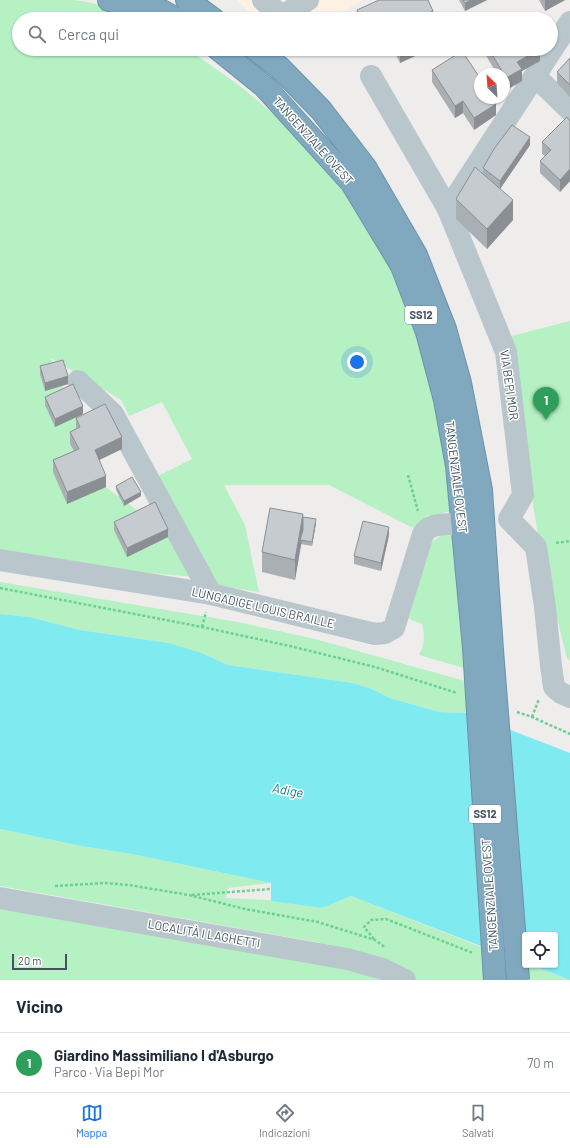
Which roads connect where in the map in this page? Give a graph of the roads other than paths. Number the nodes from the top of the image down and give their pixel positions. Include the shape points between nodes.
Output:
1 (109, 0) edge
2 (142, 0) edge
3 (187, 0) edge
4 (263, 0) edge
5 (308, 0) edge
6 (139, 12) edge
7 (163, 12) edge
8 (203, 12) edge
9 (277, 12) edge
10 (288, 12) edge
11 (570, 22) edge
12 (558, 41) edge
13 (214, 56) edge
14 (227, 56) edge
15 (264, 56) edge
16 (548, 56) edge
17 (371, 76) dead end
18 (535, 76) junction
19 (264, 86) junction
20 (570, 110) edge
21 (448, 209) junction
22 (78, 381) dead end
23 (453, 524) dead end
24 (0, 560) edge
25 (209, 603) junction
26 (483, 649) junction
27 (570, 697) edge
28 (0, 898) edge
29 (405, 980) edge
30 (496, 980) edge
31 (518, 980) edge

1 - 6 highway
2 - 7 highway
3 - 8 highway
4 - 9 street
5 - 10 street
11 - 12 street
13 - 19 highway
14 - 19 highway, TANGENZIALE OVEST / SS12
15 - 26 highway, TANGENZIALE OVEST / SS12 via 279,67 321,110 365,167 416,255 445,329 460,383 481,490
16 - 18 street
17 - 21 street, VIA BEPI MOR
18 - 20 street
18 - 21 street
19 - 26 highway, TANGENZIALE OVEST / SS12 via 352,183 402,266 427,332 445,400
21 - 27 street, VIA BEPI MOR via 506,352 523,495 509,519 536,547 554,687
22 - 25 street via 113,414
23 - 25 street, LUNGADIGE LOUIS BRAILLE via 434,525 425,530 394,628 385,633 375,634
24 - 25 street, LUNGADIGE LOUIS BRAILLE
26 - 30 highway, TANGENZIALE OVEST / SS12, bridge
26 - 31 highway, TANGENZIALE OVEST / SS12, bridge
28 - 29 street, LOCALITÀ I LAGHETTI via 347,959 383,969

